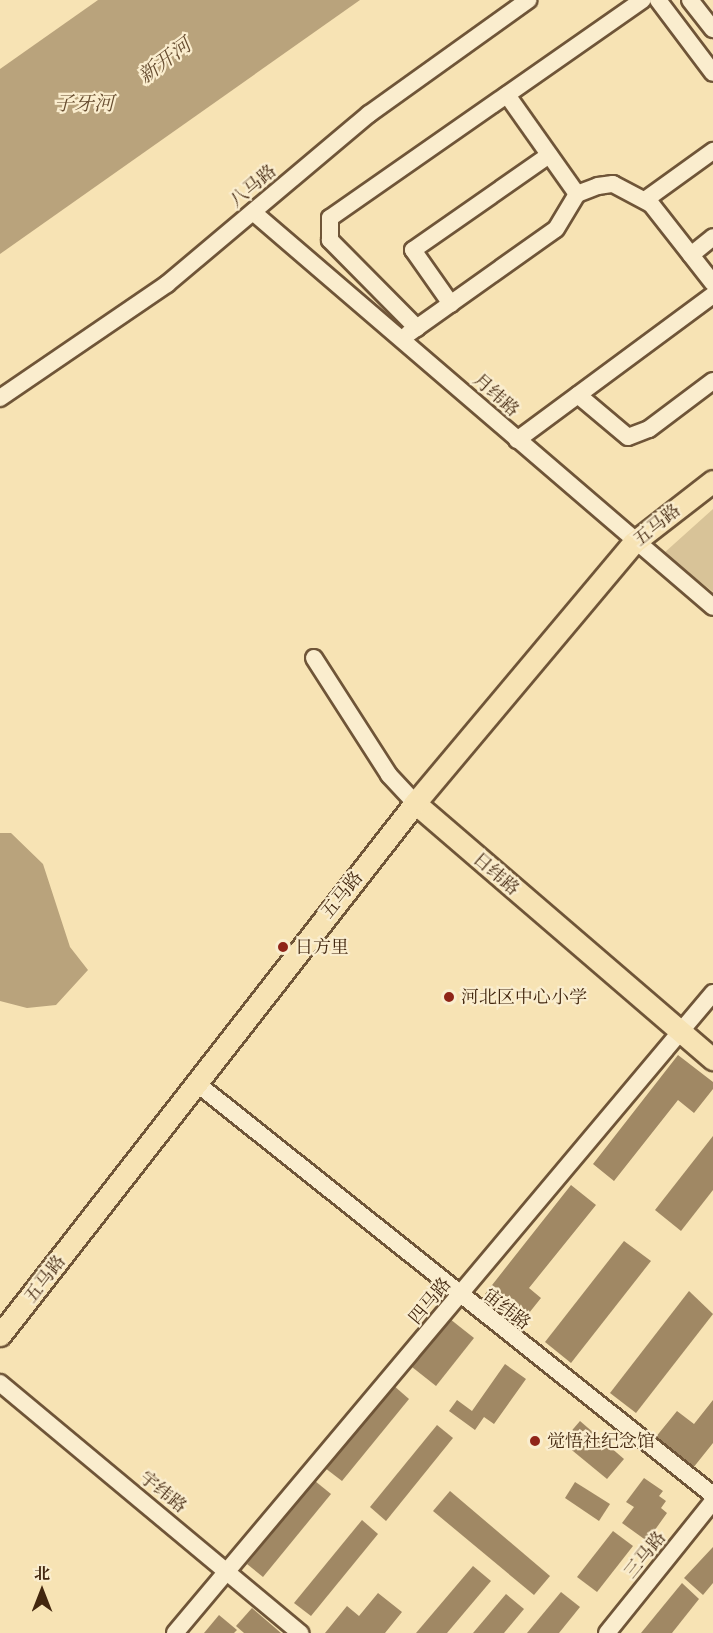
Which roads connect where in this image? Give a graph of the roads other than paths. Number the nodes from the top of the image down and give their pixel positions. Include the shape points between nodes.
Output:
1 (528, 0) edge
2 (642, 0) edge
3 (658, 0) edge
4 (690, 0) edge
5 (713, 29) edge
6 (713, 73) edge
7 (507, 95) junction
8 (713, 151) edge
9 (549, 155) junction
10 (578, 194) junction
11 (645, 200) junction
12 (253, 212) junction
13 (713, 237) edge
14 (691, 255) junction
15 (713, 283) edge
16 (713, 295) edge
17 (452, 304) junction
18 (417, 328) junction
19 (403, 338) junction
20 (713, 381) edge
21 (578, 395) junction
22 (0, 398) edge
23 (516, 440) junction
24 (713, 481) edge
25 (633, 543) junction
26 (713, 608) edge
27 (314, 658) dead end
28 (415, 803) junction
29 (713, 993) edge
30 (682, 1034) junction
31 (713, 1059) edge
32 (195, 1082) junction
33 (460, 1297) junction
34 (0, 1335) edge
35 (0, 1383) edge
36 (713, 1495) edge
37 (713, 1502) edge
38 (228, 1571) junction
39 (175, 1633) edge
40 (300, 1633) edge
41 (607, 1633) edge

1 - 12 street, 八马路 via 369,114
2 - 7 street
3 - 6 street
4 - 5 street
7 - 9 street
7 - 18 street via 330,218 330,240
8 - 11 street
9 - 10 street
9 - 17 street via 413,250
10 - 11 street via 613,184
10 - 17 street via 556,229
11 - 14 street
12 - 19 street, 月纬路
12 - 22 street, 八马路 via 167,284
13 - 14 street
14 - 15 street
16 - 21 street
17 - 18 street
18 - 19 street
19 - 23 street, 月纬路
20 - 21 street via 649,429 628,437
21 - 23 street
23 - 25 street, 月纬路
24 - 25 main road, 五马路
25 - 26 street, 月纬路
25 - 28 main road, 五马路
27 - 28 street, 日纬路 via 389,775
28 - 30 main road, 日纬路
28 - 32 main road, 五马路
29 - 30 street, 四马路
30 - 31 main road, 日纬路
30 - 33 street, 四马路
32 - 33 street, 宙纬路
32 - 34 main road, 五马路
33 - 36 street, 宙纬路
33 - 38 street, 四马路
35 - 38 street, 宇纬路
37 - 41 street, 三马路
38 - 39 street, 四马路
38 - 40 street, 宇纬路

